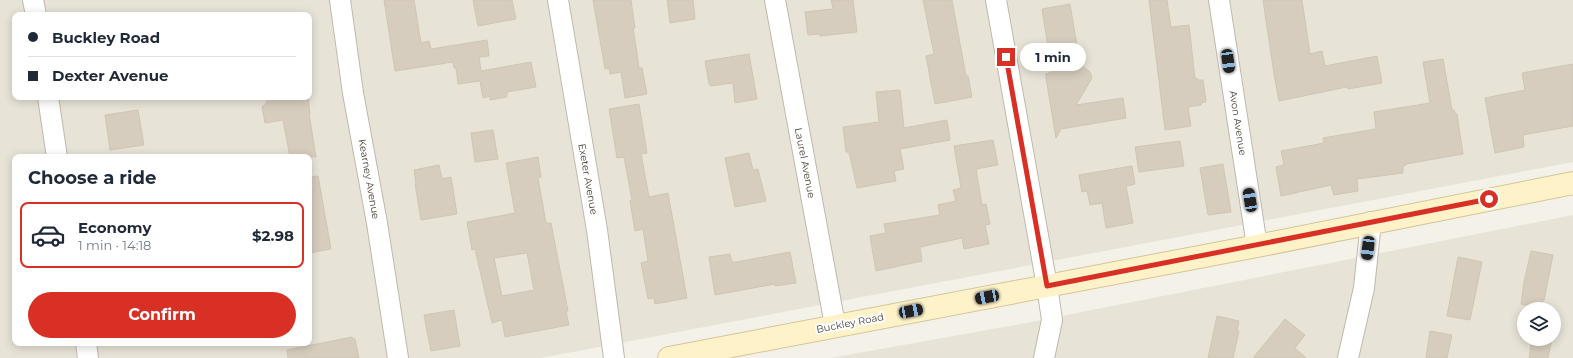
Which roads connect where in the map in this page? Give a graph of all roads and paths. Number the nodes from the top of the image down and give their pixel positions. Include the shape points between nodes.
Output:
1 (33, 0) edge
2 (340, 0) edge
3 (558, 0) edge
4 (775, 0) edge
5 (996, 0) edge
6 (1219, 0) edge
7 (35, 12) edge
8 (48, 100) edge
9 (57, 154) edge
10 (1573, 183) edge
11 (1371, 222) junction
12 (1257, 246) junction
13 (1047, 286) junction
14 (836, 326) junction
15 (86, 346) edge
16 (746, 350) edge
17 (88, 358) edge
18 (398, 358) edge
19 (614, 358) edge
20 (669, 358) edge
21 (1044, 358) edge
22 (1348, 358) edge

1 - 7 street
2 - 18 street, Kearney Avenue via 353,93
3 - 19 street, Exeter Avenue via 597,230
4 - 14 street, Laurel Avenue
5 - 13 street
6 - 12 street, Avon Avenue
8 - 9 street
10 - 11 street, Buckley Road
11 - 12 street, Buckley Road
11 - 22 street via 1364,288
12 - 13 street, Buckley Road
13 - 14 street, Buckley Road
13 - 21 street via 1052,320
14 - 16 street, Buckley Road
15 - 17 street
16 - 20 street, Buckley Road

